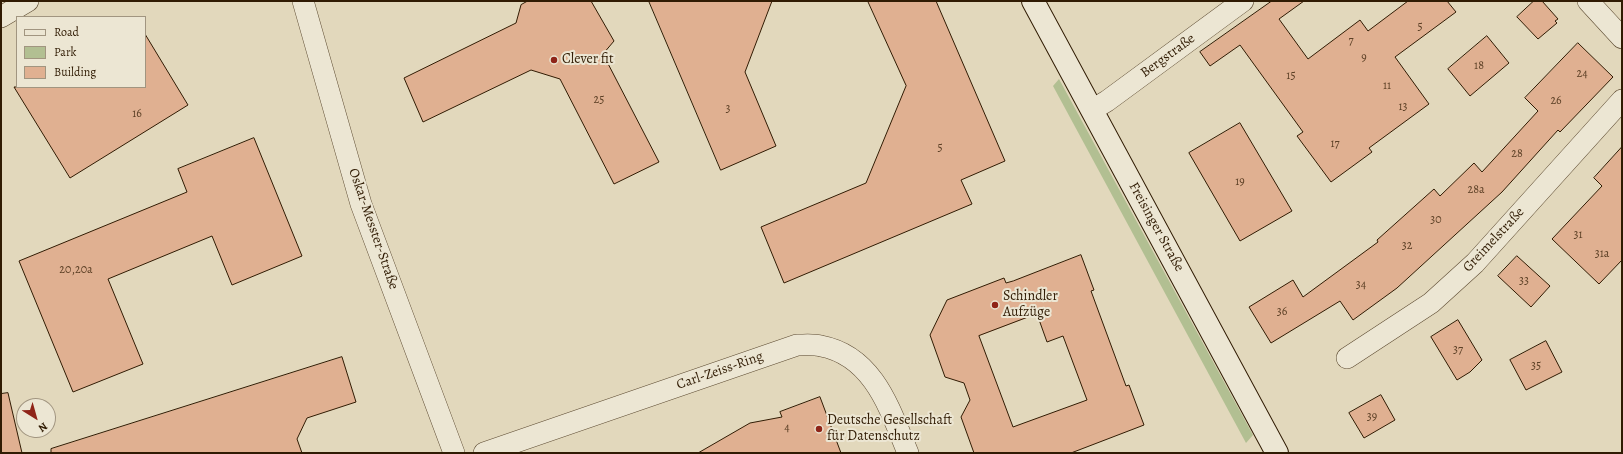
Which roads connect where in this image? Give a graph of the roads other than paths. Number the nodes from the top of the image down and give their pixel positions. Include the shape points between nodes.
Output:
1 (28, 1) edge
2 (303, 1) edge
3 (1034, 1) edge
4 (1243, 1) edge
5 (1588, 1) edge
6 (1, 17) edge
7 (1622, 38) edge
8 (1622, 100) edge
9 (1092, 110) junction
10 (1347, 358) dead end
11 (454, 453) edge
12 (484, 453) edge
13 (908, 453) edge
14 (1276, 453) edge

1 - 6 street
2 - 11 street, Oskar-Messter-Straße via 361,204
3 - 9 main road, Freisinger Straße
4 - 9 street, Bergstraße
5 - 7 street
8 - 10 street, Greimelstraße via 1475,263 1431,303
9 - 14 main road, Freisinger Straße
12 - 13 street, Carl-Zeiss-Ring via 797,345 821,346 843,354 865,369 879,388

